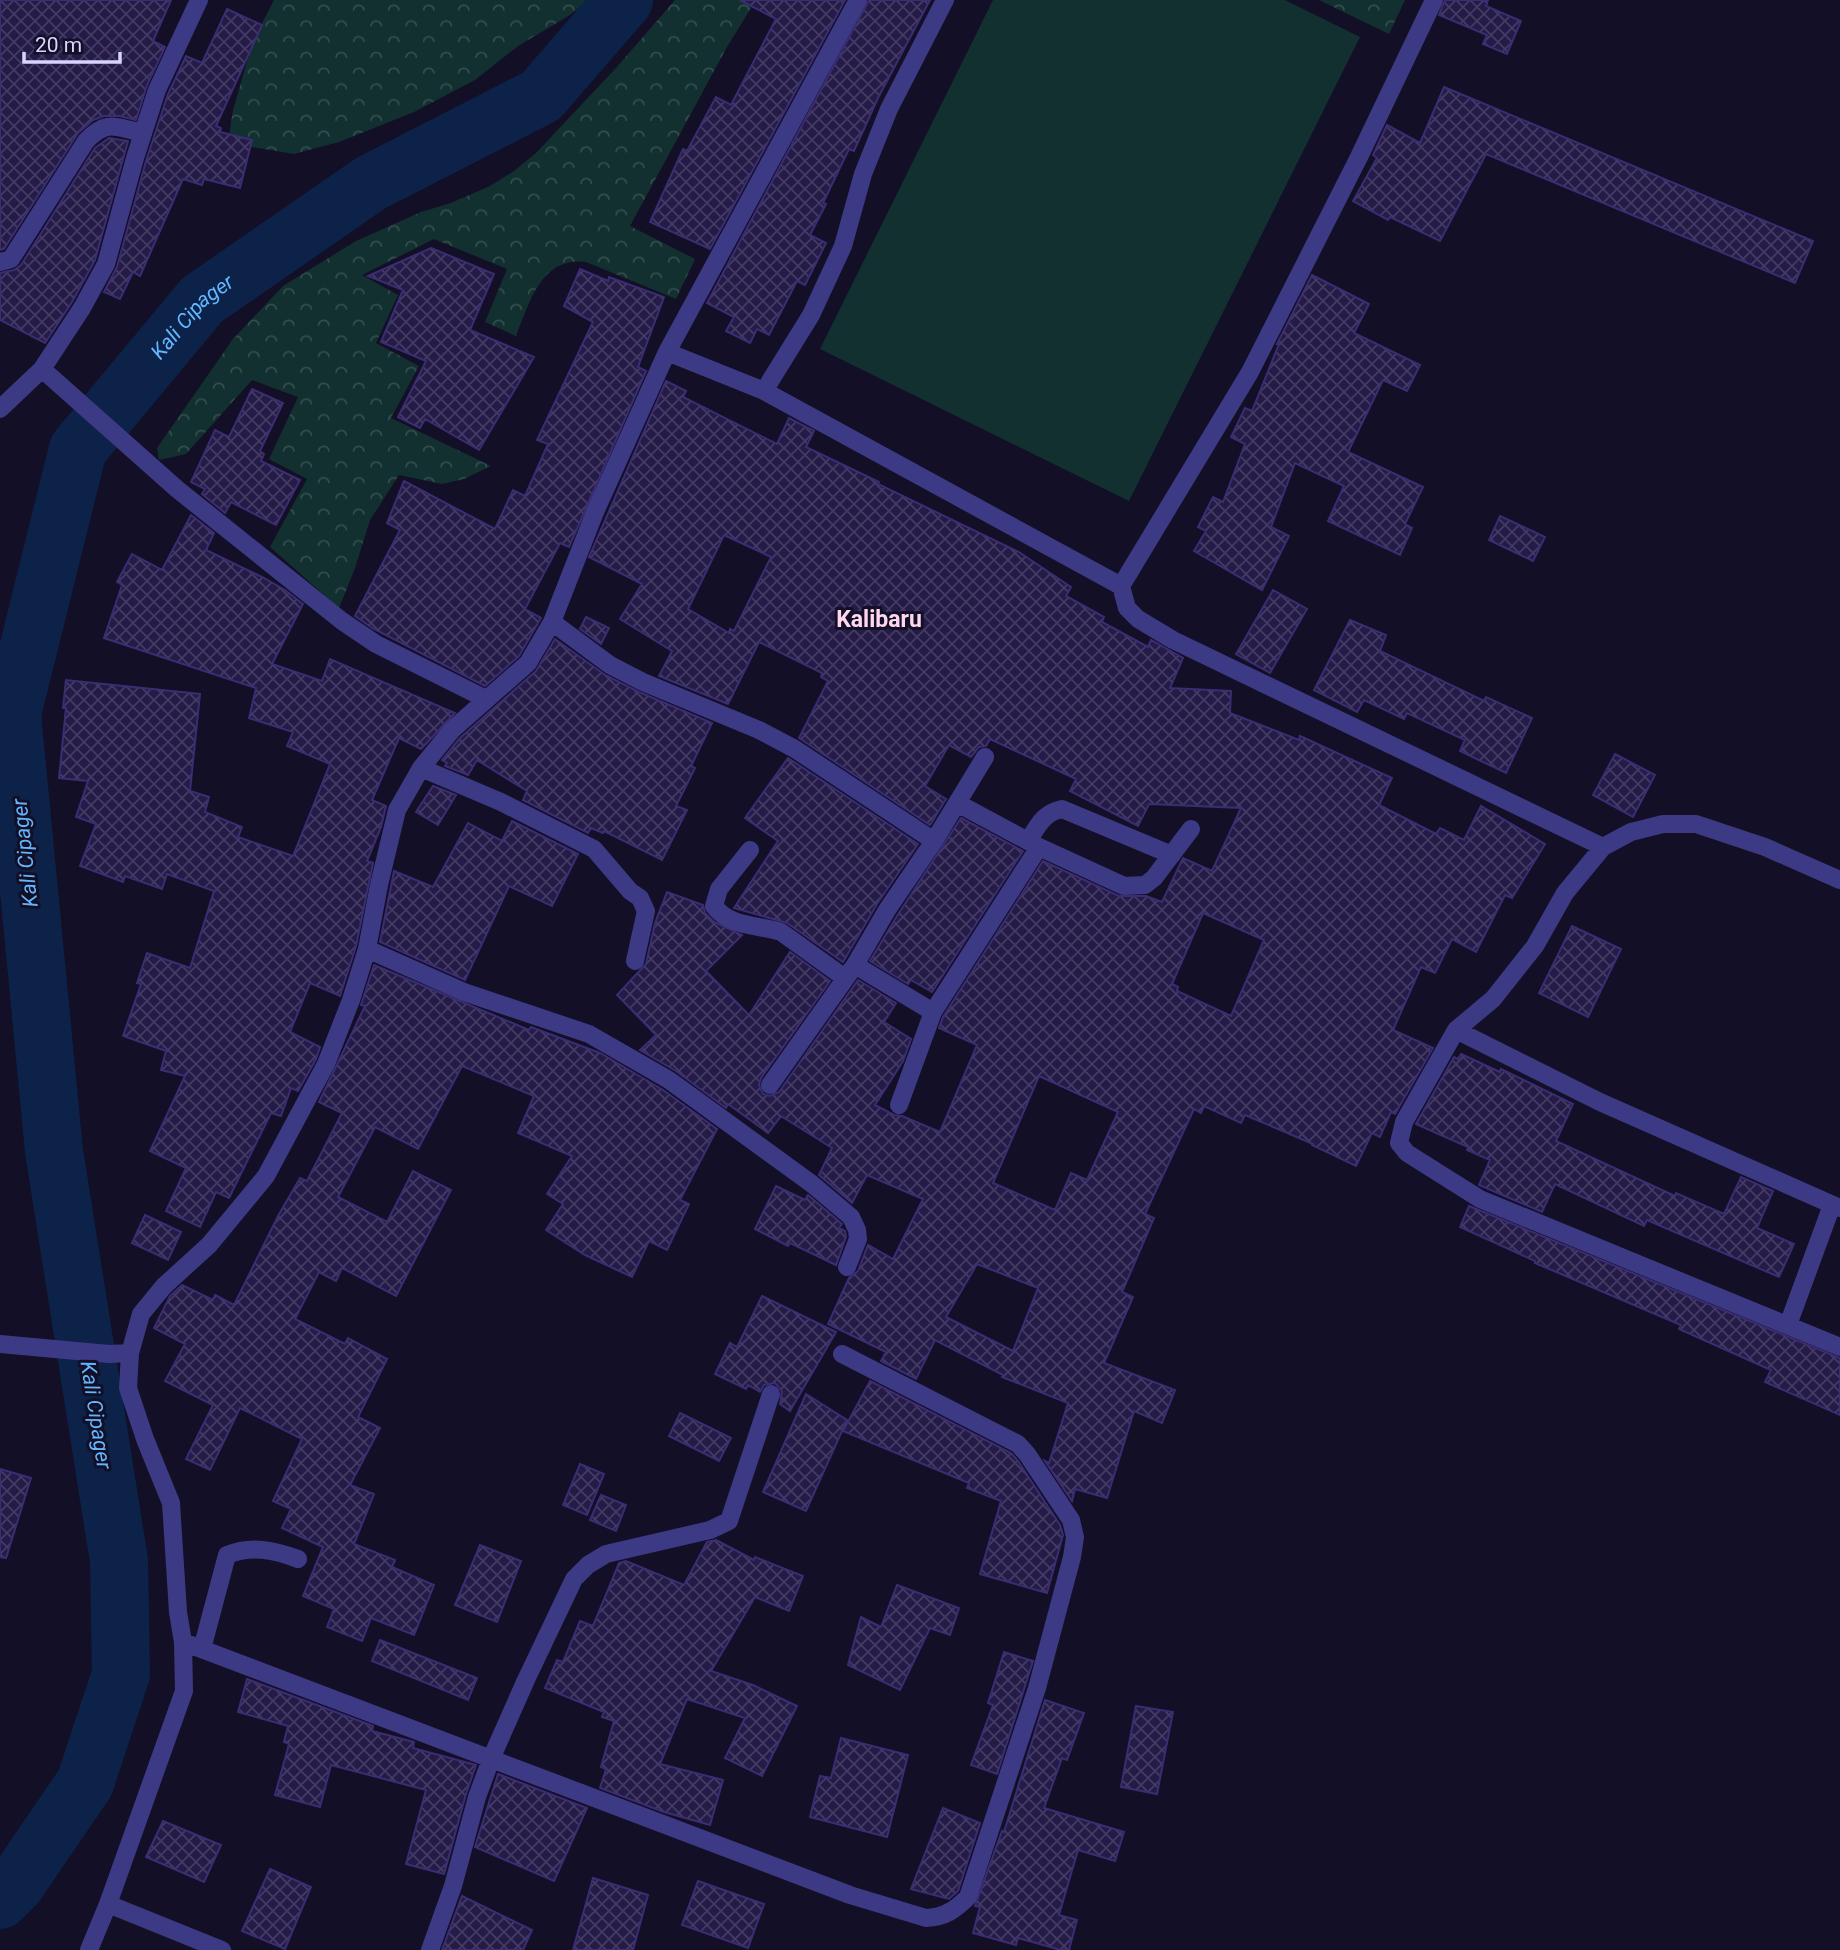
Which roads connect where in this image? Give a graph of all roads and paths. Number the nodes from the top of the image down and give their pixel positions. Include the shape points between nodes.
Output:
1 (199, 0) edge
2 (858, 0) edge
3 (945, 0) edge
4 (1434, 0) edge
5 (143, 133) junction
6 (0, 262) edge
7 (667, 352) junction
8 (42, 369) junction
9 (764, 391) junction
10 (0, 409) edge
11 (1121, 586) junction
12 (552, 622) junction
13 (486, 699) junction
14 (985, 757) dead end
15 (421, 768) junction
16 (957, 803) junction
17 (1191, 829) dead end
18 (934, 841) junction
19 (1034, 844) junction
20 (1603, 847) junction
21 (750, 850) dead end
22 (1172, 855) junction
23 (1840, 880) edge
24 (367, 949) junction
25 (635, 961) dead end
26 (850, 971) junction
27 (933, 1013) junction
28 (1456, 1030) junction
29 (770, 1085) dead end
30 (899, 1105) dead end
31 (1836, 1207) edge
32 (846, 1267) dead end
33 (1788, 1325) junction
34 (0, 1345) edge
35 (1840, 1347) edge
36 (130, 1353) junction
37 (842, 1354) dead end
38 (771, 1394) dead end
39 (298, 1559) dead end
40 (183, 1642) junction
41 (202, 1649) junction
42 (491, 1759) junction
43 (108, 1904) junction
44 (89, 1950) edge
45 (222, 1950) edge
46 (430, 1950) edge

1 - 5 street via 157,90
2 - 7 street
3 - 9 street via 885,120 838,258 811,315
4 - 11 street via 1250,372
5 - 6 street via 111,126 97,130 11,259
5 - 8 street via 106,264
7 - 9 street
7 - 12 street via 595,512
8 - 10 street
8 - 13 street via 177,489 342,621 376,644
9 - 11 street
11 - 20 street via 1127,608 1173,640
12 - 13 street via 528,663
12 - 18 street via 610,665 795,749
13 - 15 street
14 - 16 street
15 - 24 street via 397,810
15 - 25 street via 594,849 640,898 646,911
16 - 18 street
16 - 19 street
17 - 22 street
18 - 26 street
19 - 22 street via 1107,880 1135,887 1154,878
19 - 22 street via 1043,817 1062,809
19 - 27 street
20 - 23 street via 1631,832 1663,824 1696,824
20 - 28 street via 1565,893 1535,946 1493,999
21 - 26 street via 719,889 713,906 747,926 781,932
24 - 32 street via 464,992 589,1034 669,1080 851,1217 858,1240
24 - 36 street via 326,1064 265,1176 209,1245 141,1314
26 - 27 street
26 - 29 street
27 - 30 street
28 - 31 street via 1600,1102
28 - 33 street via 1404,1122 1398,1143 1401,1148 1480,1199
31 - 33 street
33 - 35 street
34 - 36 street
36 - 40 street via 128,1388 171,1503
37 - 42 street via 1017,1444 1071,1520 1075,1537 1037,1688 968,1897 954,1911 926,1918 850,1895
38 - 42 street via 729,1521 710,1530 606,1554 574,1579
39 - 41 street via 274,1550 242,1549 227,1555
40 - 41 street
40 - 43 street via 184,1691
41 - 42 street
42 - 46 street
43 - 44 street
43 - 45 street

